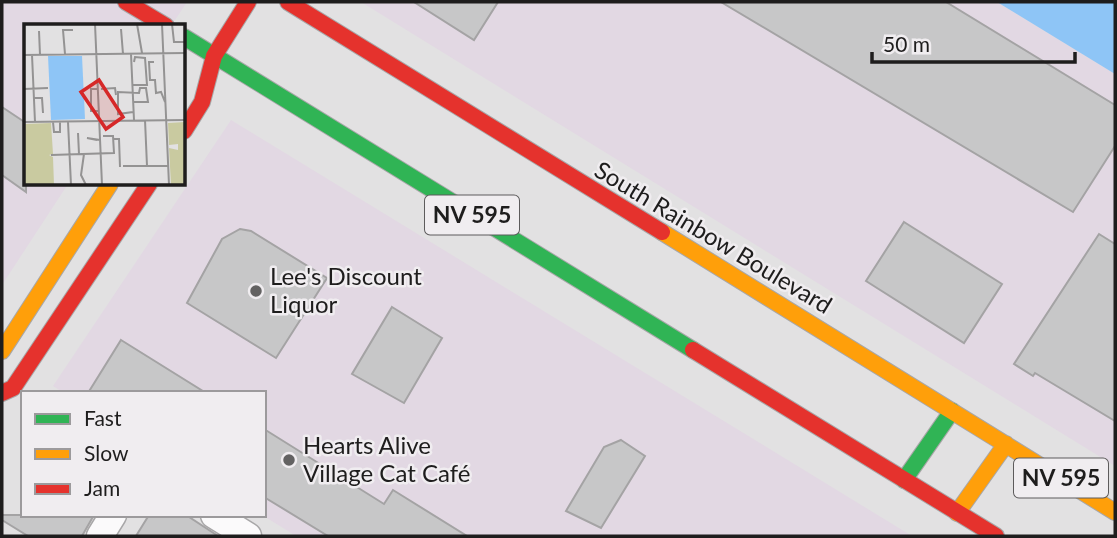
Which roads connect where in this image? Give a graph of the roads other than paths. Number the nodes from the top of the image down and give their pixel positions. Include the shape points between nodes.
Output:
1 (126, 2) edge
2 (248, 2) edge
3 (288, 2) edge
4 (163, 24) edge
5 (186, 38) edge
6 (214, 56) junction
7 (194, 71) dead end
8 (186, 128) edge
9 (109, 186) edge
10 (148, 186) edge
11 (2, 351) edge
12 (2, 393) edge
13 (952, 411) junction
14 (1006, 444) junction
15 (904, 480) junction
16 (1115, 512) edge
17 (957, 513) junction
18 (112, 517) edge
19 (217, 517) edge
20 (100, 536) edge
21 (248, 536) edge
22 (996, 536) edge

1 - 4 main road
2 - 6 main road
3 - 13 main road, South Rainbow Boulevard / NV 595
5 - 6 main road, NV 595
6 - 7 main road
6 - 8 main road via 202,103
6 - 15 main road, NV 595
9 - 11 main road
10 - 12 main road via 13,387
13 - 14 main road, South Rainbow Boulevard / NV 595
13 - 15 main road
14 - 16 main road, South Rainbow Boulevard / NV 595
14 - 17 main road
15 - 17 main road, NV 595
17 - 22 main road, NV 595
18 - 20 street
19 - 21 street

